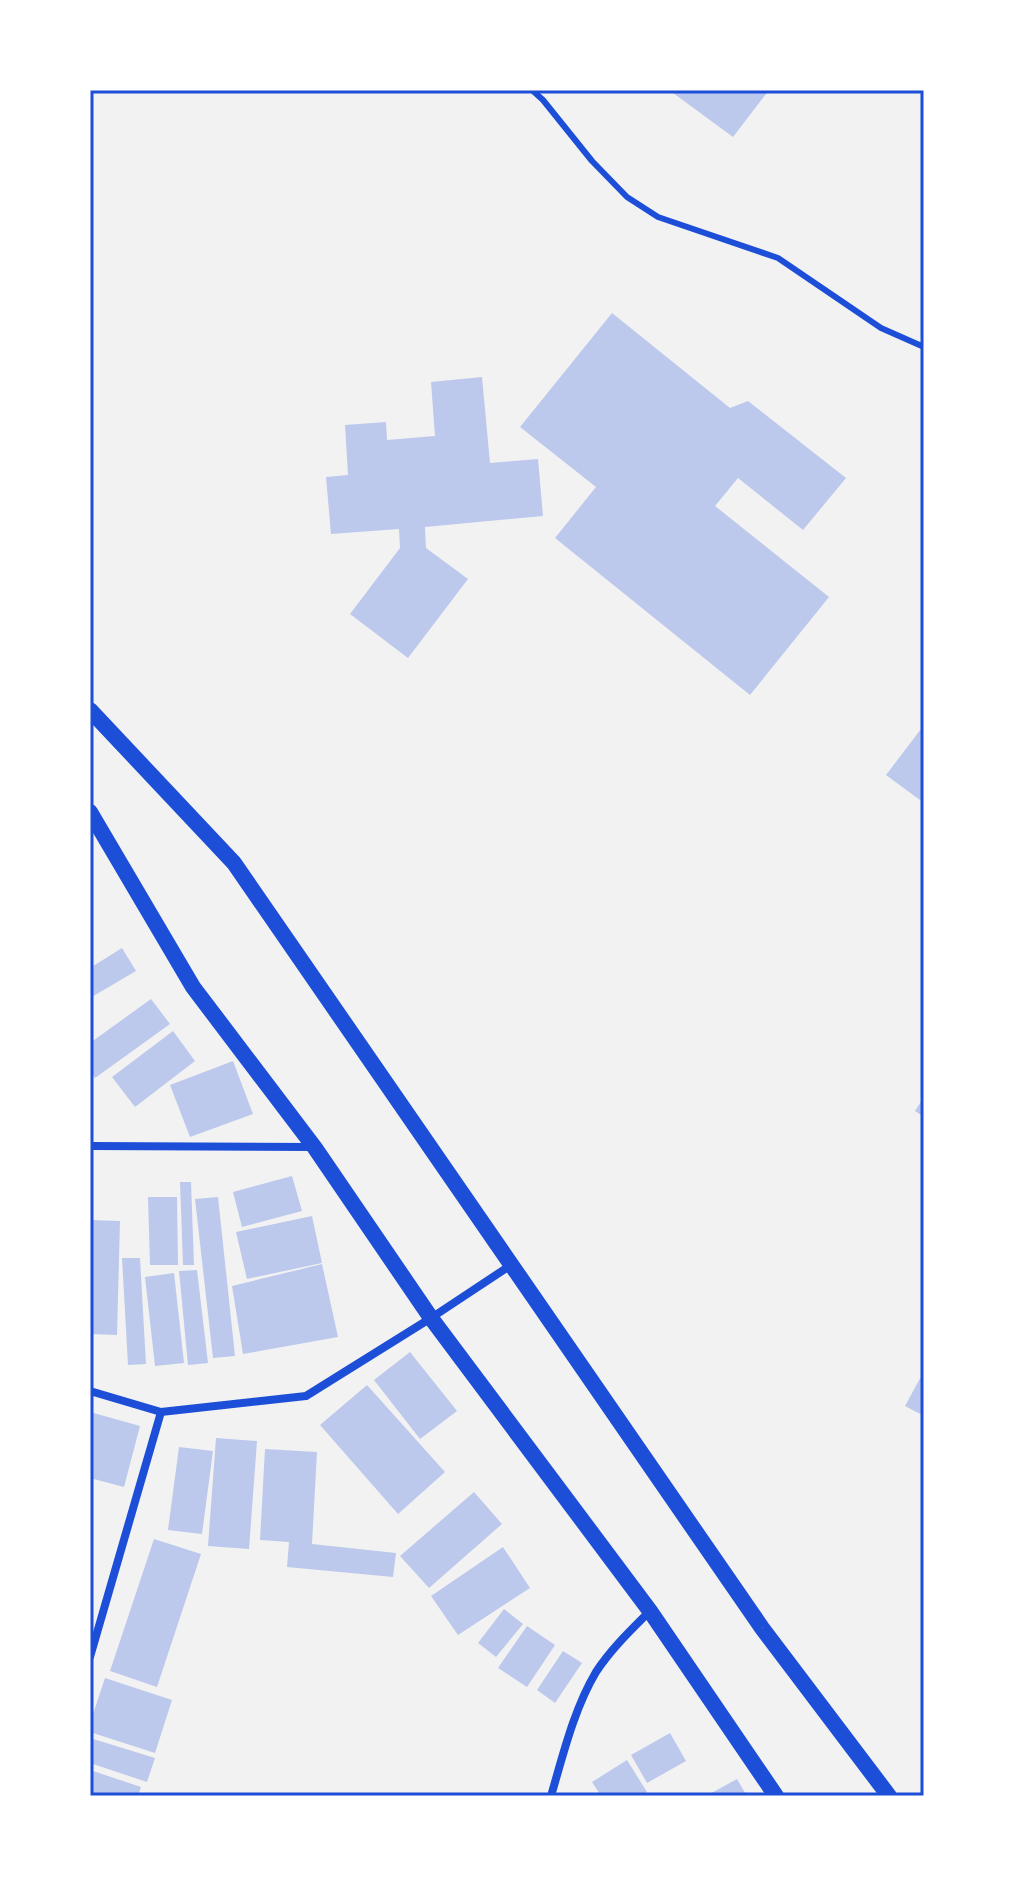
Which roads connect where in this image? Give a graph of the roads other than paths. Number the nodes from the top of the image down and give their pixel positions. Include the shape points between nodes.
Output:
1 (532, 90) edge
2 (924, 347) edge
3 (90, 710) edge
4 (90, 812) edge
5 (90, 1146) edge
6 (315, 1148) junction
7 (512, 1265) junction
8 (431, 1318) junction
9 (90, 1391) edge
10 (161, 1412) junction
11 (650, 1611) junction
12 (90, 1657) edge
13 (551, 1796) edge
14 (776, 1796) edge
15 (889, 1796) edge

1 - 2 lane via 627,197 658,217 778,258 881,328
3 - 7 main road via 234,863
4 - 6 main road via 193,987
5 - 6 street
6 - 8 main road
7 - 8 street
7 - 15 main road via 762,1628
8 - 10 street via 306,1396
8 - 11 main road
9 - 10 street
10 - 12 street
11 - 13 street via 596,1673 572,1726
11 - 14 main road

